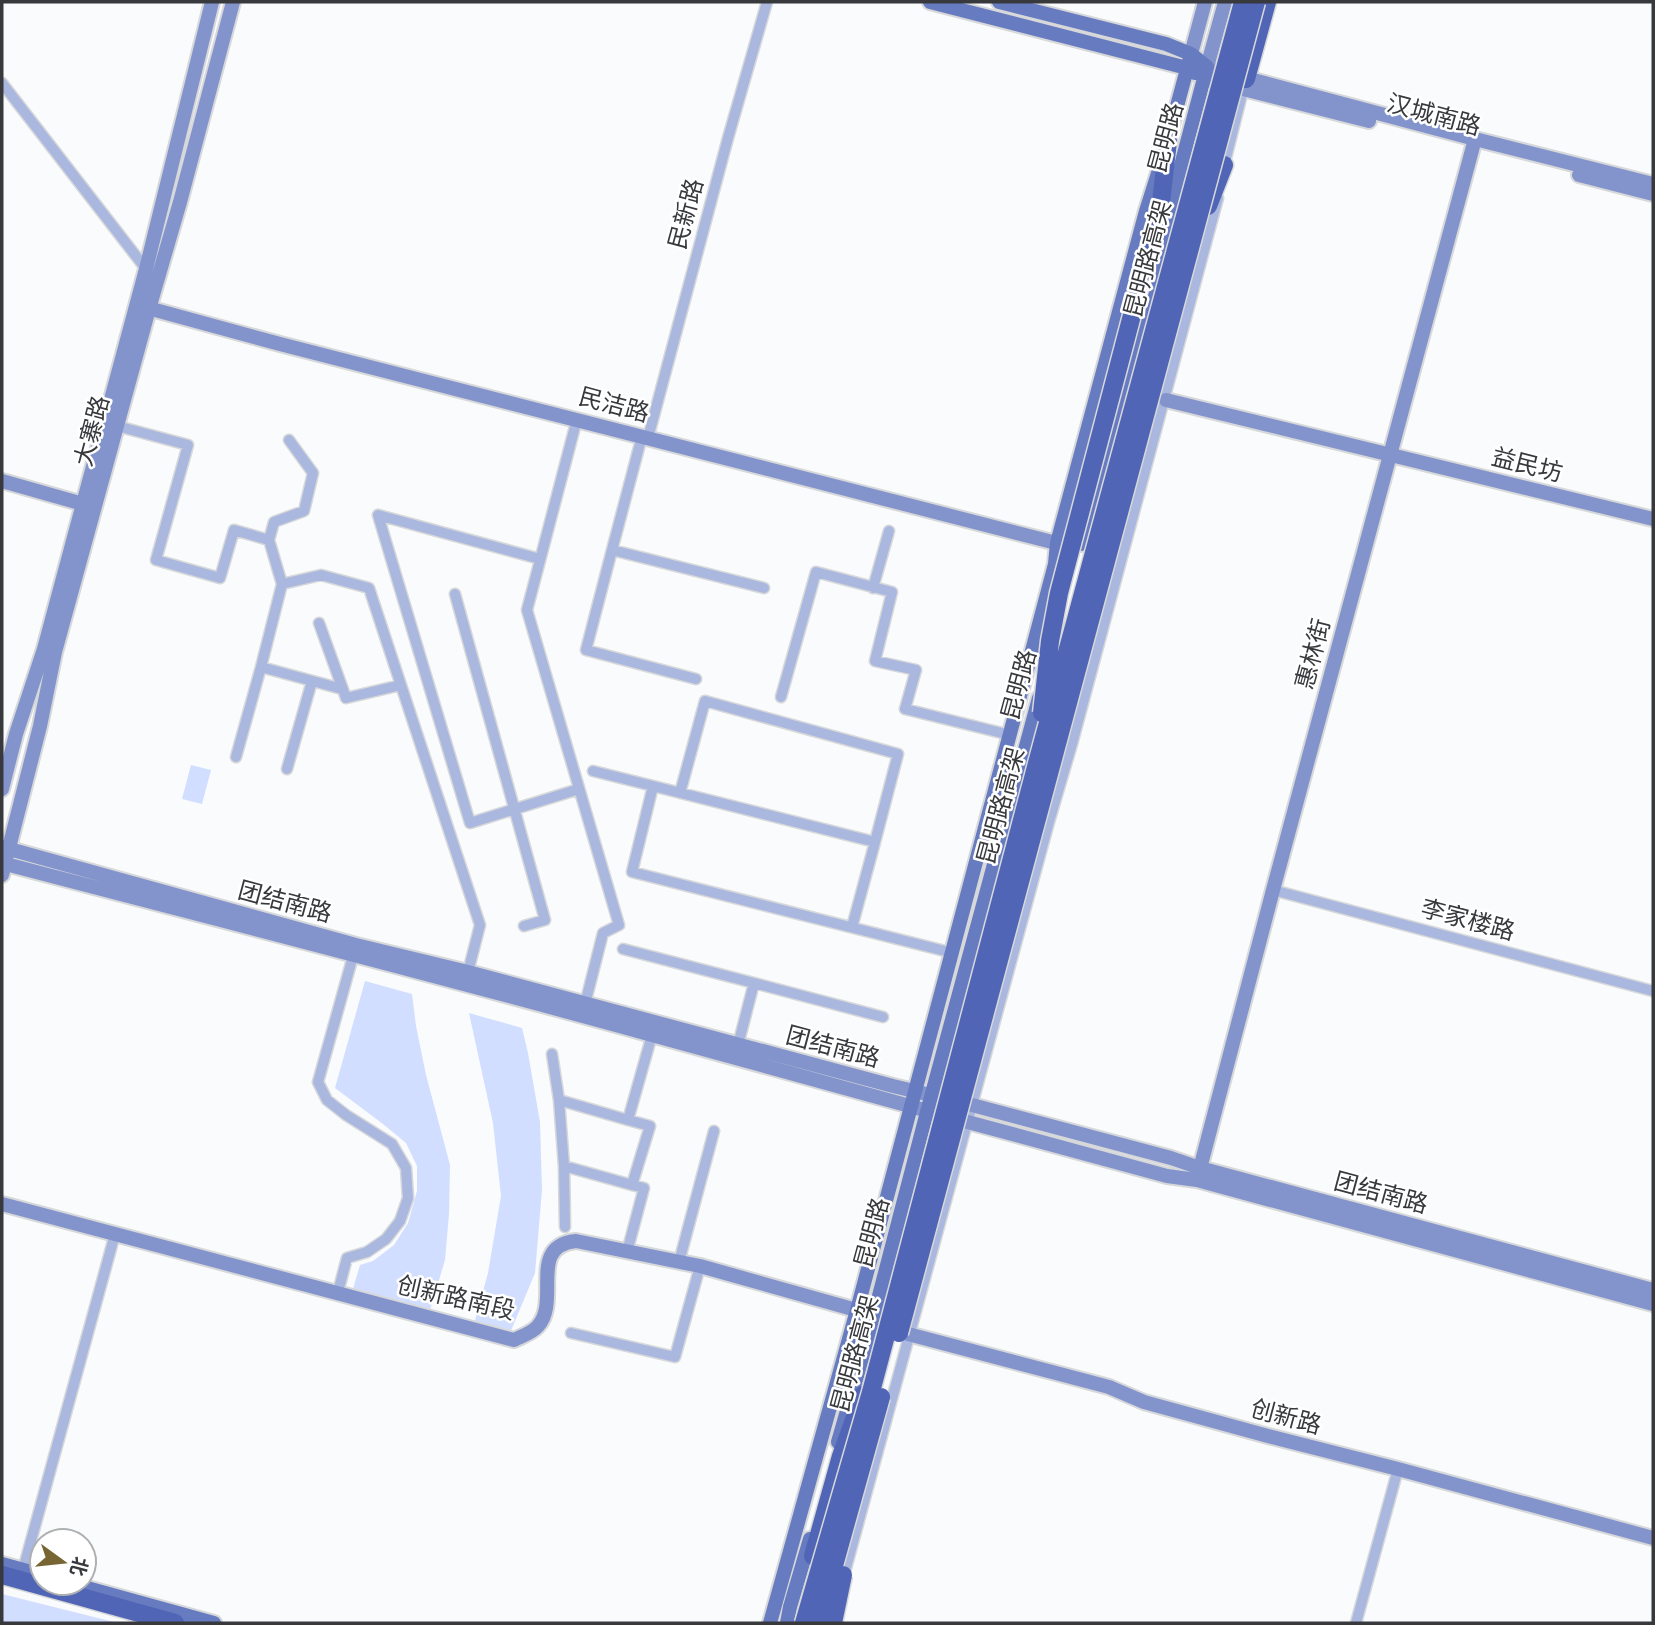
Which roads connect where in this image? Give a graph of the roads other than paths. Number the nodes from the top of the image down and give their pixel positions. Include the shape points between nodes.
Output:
1 (212, 2) edge
2 (233, 2) edge
3 (766, 2) edge
4 (930, 2) edge
5 (999, 2) edge
6 (1205, 2) edge
7 (1225, 2) edge
8 (1243, 2) edge
9 (1256, 2) edge
10 (1267, 2) edge
11 (1189, 61) junction
12 (1206, 73) junction
13 (2, 83) edge
14 (1245, 84) junction
15 (1168, 141) junction
16 (1474, 144) junction
17 (1224, 165) junction
18 (1653, 184) edge
19 (1653, 194) edge
20 (146, 269) junction
21 (143, 307) junction
22 (1123, 389) junction
23 (1166, 400) junction
24 (577, 419) junction
25 (117, 426) junction
26 (645, 437) junction
27 (289, 440) dead end
28 (1390, 455) junction
29 (2, 481) edge
30 (89, 505) junction
31 (1653, 519) edge
32 (889, 531) dead end
33 (269, 540) junction
34 (1057, 543) junction
35 (1080, 549) junction
36 (612, 550) junction
37 (540, 559) junction
38 (282, 584) junction
39 (764, 588) dead end
40 (873, 588) junction
41 (454, 594) dead end
42 (319, 622) dead end
43 (261, 667) junction
44 (696, 679) dead end
45 (312, 681) junction
46 (401, 685) junction
47 (342, 689) junction
48 (781, 697) dead end
49 (1010, 736) junction
50 (1060, 738) junction
51 (236, 757) dead end
52 (1036, 767) junction
53 (287, 769) dead end
54 (593, 771) dead end
55 (653, 786) junction
56 (2, 789) edge
57 (579, 789) junction
58 (681, 793) junction
59 (514, 810) junction
60 (875, 842) junction
61 (5, 848) edge
62 (3, 867) edge
63 (1273, 890) junction
64 (524, 926) dead end
65 (852, 928) junction
66 (355, 949) junction
67 (623, 949) dead end
68 (953, 953) junction
69 (468, 972) junction
70 (754, 983) junction
71 (1653, 991) edge
72 (585, 1004) junction
73 (883, 1017) dead end
74 (652, 1035) junction
75 (738, 1045) junction
76 (552, 1054) dead end
77 (915, 1092) junction
78 (932, 1095) junction
79 (559, 1100) junction
80 (972, 1105) junction
81 (911, 1107) junction
82 (927, 1112) junction
83 (628, 1120) junction
84 (967, 1123) junction
85 (714, 1131) dead end
86 (565, 1166) junction
87 (1198, 1174) junction
88 (632, 1185) junction
89 (2, 1204) edge
90 (565, 1227) dead end
91 (115, 1234) junction
92 (628, 1252) junction
93 (678, 1262) junction
94 (700, 1266) junction
95 (1653, 1290) edge
96 (338, 1292) junction
97 (1653, 1304) edge
98 (857, 1310) junction
99 (874, 1315) junction
100 (571, 1333) dead end
101 (908, 1334) junction
102 (884, 1343) junction
103 (1398, 1469) junction
104 (1653, 1538) edge
105 (2, 1564) edge
106 (2, 1575) edge
107 (22, 1575) junction
108 (28, 1575) edge
109 (2, 1583) edge
110 (98, 1591) edge
111 (792, 1615) edge
112 (829, 1622) edge
113 (149, 1623) edge
114 (175, 1623) edge
115 (214, 1623) edge
116 (770, 1623) edge
117 (787, 1623) edge
118 (804, 1623) edge
119 (1356, 1623) edge

1 - 20 main road, 大寨路
2 - 21 main road, 大寨路 via 180,202
3 - 26 street, 民新路
4 - 11 main road
5 - 11 main road via 1166,44
6 - 11 main road, 昆明路
7 - 12 main road, 昆明路
8 - 52 highway, 昆明路高架, bridge
9 - 50 highway, 昆明路高架, bridge
10 - 14 highway
11 - 12 main road
11 - 15 main road, 昆明路
12 - 14 main road, 汉城南路
12 - 22 main road, 昆明路
13 - 20 street
14 - 16 main road, 汉城南路
14 - 17 street
15 - 34 main road, 昆明路
15 - 52 highway, bridge via 1160,211 1059,593
16 - 18 main road, 汉城南路
16 - 19 main road, 汉城南路
16 - 28 main road, 惠林街
17 - 23 street
17 - 50 highway, bridge via 1178,317 1088,672
20 - 21 main road, 大寨路
21 - 24 main road, 民洁路
21 - 25 main road, 大寨路
21 - 30 main road, 大寨路
22 - 23 street
22 - 35 main road, 昆明路
23 - 28 main road, 益民坊
23 - 80 street
24 - 26 main road, 民洁路
24 - 37 street
25 - 30 main road, 大寨路
25 - 33 street via 188,445 156,560 220,578 234,530
26 - 34 main road, 民洁路
26 - 36 street, 民新路
27 - 33 street via 313,473 304,511 274,522
28 - 31 main road, 益民坊
28 - 63 main road, 惠林街
29 - 30 main road
30 - 56 main road, 大寨路
30 - 61 main road, 大寨路 via 40,726
32 - 40 street
33 - 38 street
34 - 35 main road, 民洁路
34 - 49 main road, 昆明路
35 - 78 main road, 昆明路
36 - 39 street
36 - 44 street, 民新路 via 586,650
37 - 57 street via 527,610
37 - 59 street via 378,515 470,823
38 - 43 street
38 - 46 street via 321,575 369,588
40 - 48 street via 816,572
40 - 49 street via 892,592 875,661 916,670 905,709
41 - 59 street
42 - 47 street
43 - 45 street
43 - 51 street
45 - 47 street
45 - 53 street
46 - 47 street via 346,698
46 - 69 street via 480,925
49 - 68 main road, 昆明路
50 - 112 highway, 昆明路高架, bridge via 871,1436 865,1485
52 - 102 highway, 昆明路高架, bridge
54 - 55 street
55 - 58 street
55 - 65 street via 632,873
57 - 59 street
57 - 72 street via 619,925 603,933
58 - 60 street
58 - 60 street via 705,701 898,754
59 - 64 street via 545,919
60 - 65 street
61 - 62 main road, 大寨路
61 - 66 main road, 团结南路
62 - 66 main road, 团结南路
63 - 71 street, 李家楼路
63 - 87 main road, 惠林街
65 - 68 street
66 - 69 main road, 团结南路
66 - 74 main road, 团结南路
66 - 96 street via 318,1082 327,1100 392,1144 406,1168 408,1198 400,1221 386,1239 368,1252 347,1258
67 - 70 street
68 - 77 main road, 昆明路
69 - 72 main road, 团结南路
70 - 73 street
70 - 75 street
72 - 75 main road, 团结南路
74 - 81 main road, 团结南路
74 - 83 street
75 - 77 main road, 团结南路
76 - 79 street
77 - 78 main road, 团结南路
77 - 81 main road, 昆明路
78 - 80 main road, 团结南路
78 - 82 main road, 昆明路
79 - 83 street
79 - 86 street
80 - 84 street
80 - 87 main road, 团结南路 via 1171,1157
81 - 82 main road, 团结南路
81 - 98 main road, 昆明路
82 - 84 main road, 团结南路
82 - 99 main road, 昆明路
83 - 88 street via 649,1126
84 - 87 main road, 团结南路 via 1167,1176
84 - 101 street
85 - 93 street
86 - 88 street
86 - 90 street
87 - 95 main road, 团结南路
87 - 97 main road, 团结南路
88 - 92 street via 644,1188
89 - 91 main road, 创新路南段
91 - 96 main road, 创新路南段
91 - 107 street
92 - 93 main road, 创新路南段
92 - 96 main road, 创新路南段 via 576,1241 556,1247 550,1256 545,1312 539,1325 514,1340
93 - 94 main road, 创新路南段
94 - 98 main road, 创新路南段
94 - 100 street via 675,1357
98 - 99 main road, 创新路南段
98 - 116 main road, 昆明路
99 - 101 street
99 - 111 main road, 昆明路
101 - 103 main road, 创新路
101 - 112 street
102 - 111 highway, bridge via 841,1457
102 - 118 highway, 昆明路高架, bridge
103 - 104 main road, 创新路
103 - 119 street
105 - 107 main road
106 - 107 highway
107 - 108 main road
107 - 114 highway
109 - 113 main road
110 - 115 main road
111 - 112 street
111 - 117 main road, 昆明路

